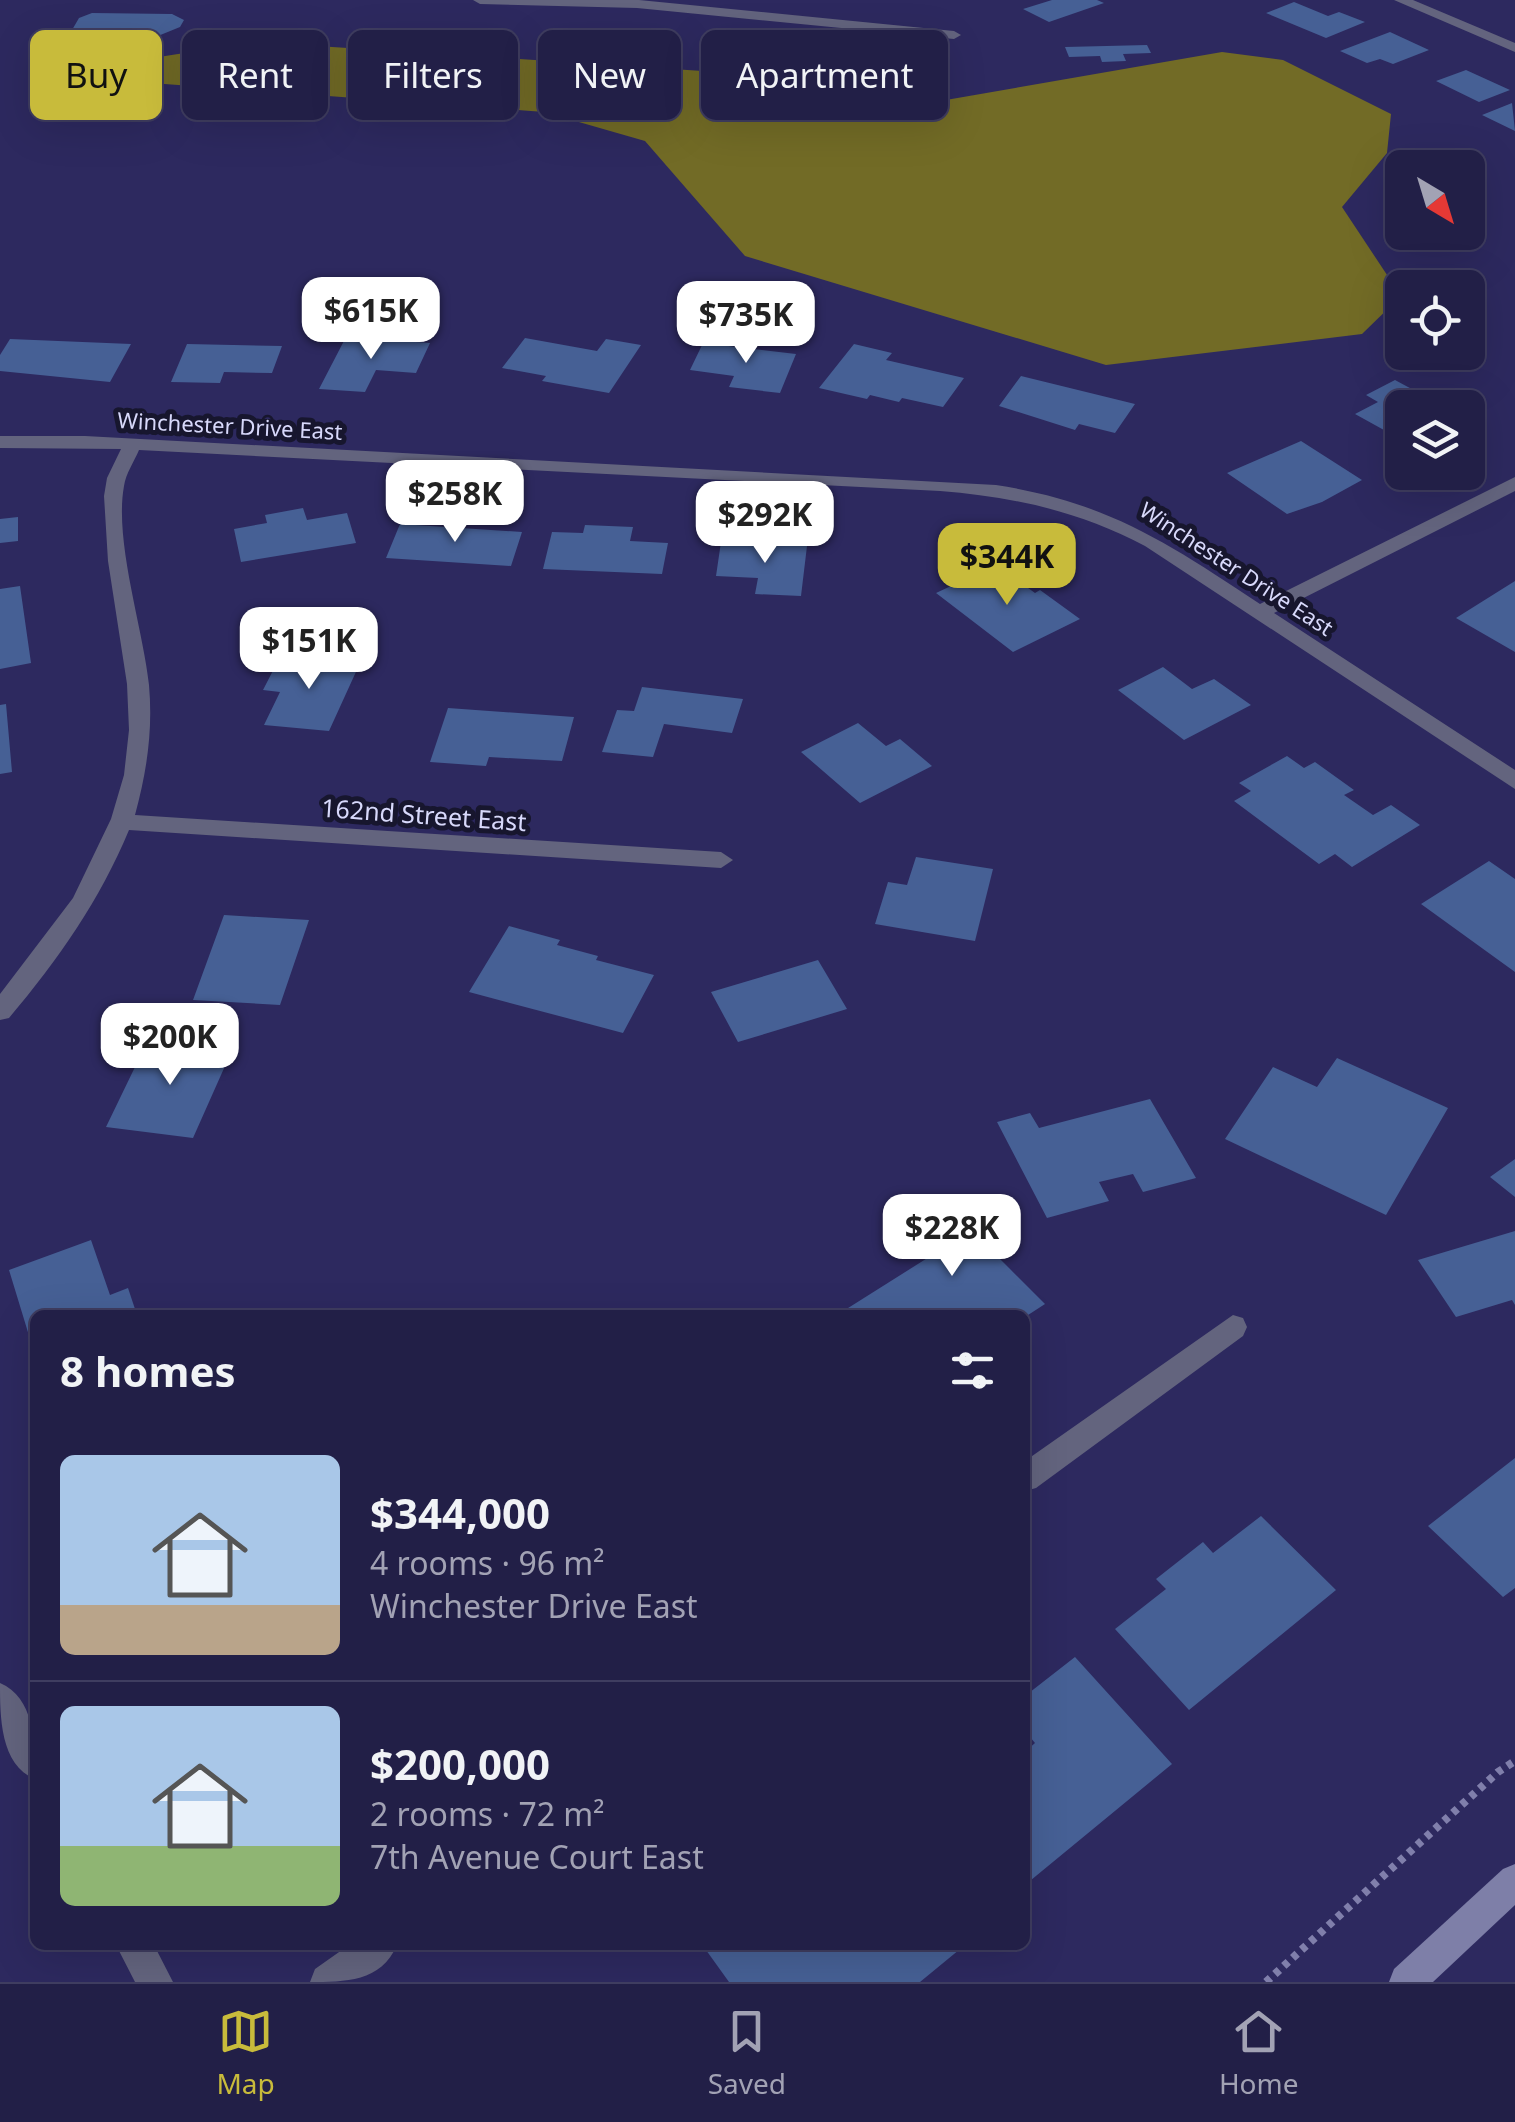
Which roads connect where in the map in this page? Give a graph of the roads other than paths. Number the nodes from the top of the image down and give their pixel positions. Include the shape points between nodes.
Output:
1 (480, 0) edge
2 (1401, 0) edge
3 (639, 2) edge
4 (954, 35) dead end
5 (1515, 48) edge
6 (0, 442) edge
7 (132, 446) junction
8 (1515, 483) edge
9 (1260, 612) junction
10 (1515, 781) edge
11 (123, 822) junction
12 (721, 860) dead end
13 (0, 1012) edge
14 (1234, 1328) dead end
15 (1030, 1474) edge
16 (0, 1698) edge
17 (30, 1754) edge
18 (1515, 1881) edge
19 (137, 1950) edge
20 (372, 1950) edge
21 (155, 1982) edge
22 (328, 1982) edge
23 (1407, 1982) edge

1 - 3 street
2 - 5 street
3 - 4 street
6 - 7 street, Winchester Drive East
7 - 9 street, Winchester Drive East via 1009,490 1120,524
7 - 11 street via 114,487 114,548 139,689 133,781
8 - 9 street
9 - 10 street, Winchester Drive East
11 - 12 street, 162nd Street East
11 - 13 street via 74,921
14 - 15 street
16 - 17 street
18 - 23 street
19 - 21 street
20 - 22 street

